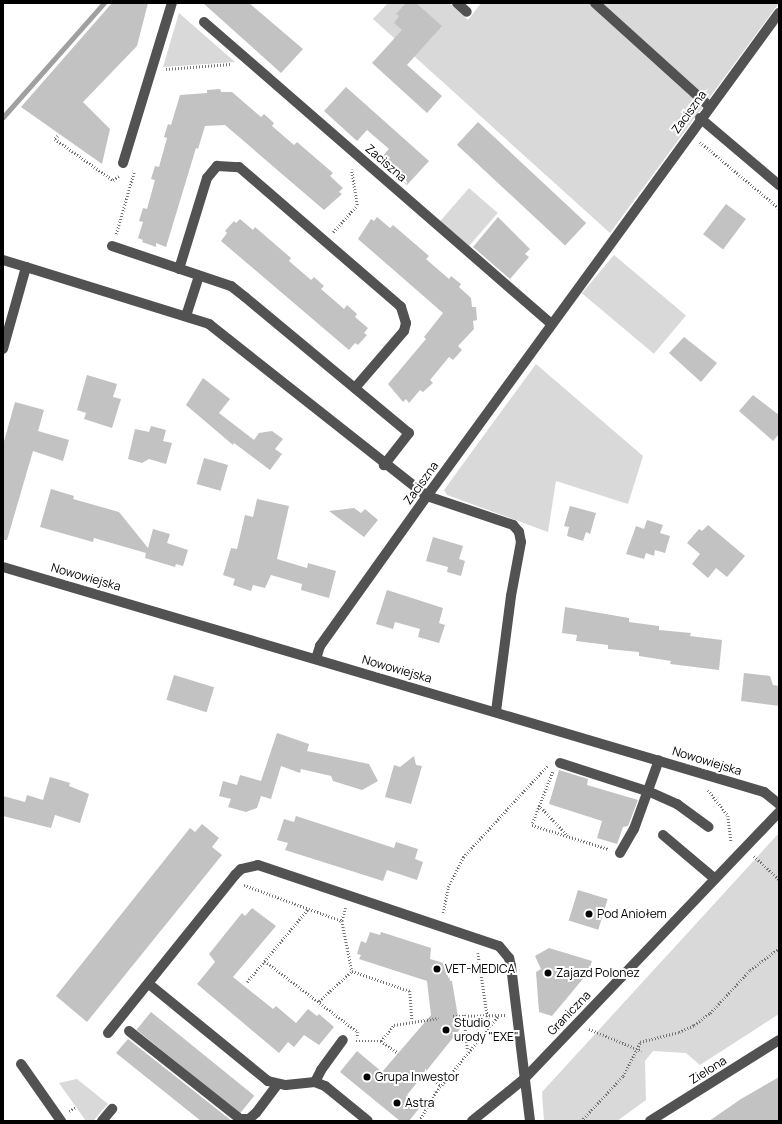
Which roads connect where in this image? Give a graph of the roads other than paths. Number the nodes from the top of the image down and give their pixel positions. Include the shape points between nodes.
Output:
1 (172, 3) edge
2 (457, 3) edge
3 (595, 3) edge
4 (467, 12) dead end
5 (779, 13) edge
6 (204, 22) dead end
7 (709, 106) junction
8 (700, 118) junction
9 (123, 163) road end
10 (779, 185) edge
11 (112, 246) road end
12 (3, 260) edge
13 (26, 267) junction
14 (179, 269) junction
15 (199, 276) junction
16 (186, 316) junction
17 (551, 324) junction
18 (3, 349) edge
19 (355, 388) junction
20 (384, 465) junction
21 (427, 496) junction
22 (3, 567) edge
23 (316, 659) junction
24 (496, 712) junction
25 (659, 760) junction
26 (555, 762) road end
27 (650, 792) junction
28 (779, 804) edge
29 (779, 812) edge
30 (709, 827) dead end
31 (663, 834) dead end
32 (620, 853) road end
33 (715, 879) junction
34 (149, 984) junction
35 (129, 1031) dead end
36 (108, 1033) dead end
37 (344, 1040) road end
38 (779, 1040) edge
39 (21, 1064) dead end
40 (524, 1079) junction
41 (316, 1082) junction
42 (277, 1085) junction
43 (112, 1109) dead end
44 (61, 1121) edge
45 (102, 1121) edge
46 (368, 1121) edge
47 (472, 1121) edge
48 (530, 1121) edge
49 (650, 1121) edge

1 - 9 street
2 - 4 street
3 - 7 street
5 - 7 street, Zaciszna
6 - 17 street, Zaciszna
7 - 8 street, Zaciszna
8 - 10 street
8 - 17 street, Zaciszna
11 - 14 street
12 - 13 street
13 - 16 street
13 - 18 street
14 - 15 street
14 - 19 street via 207,178 212,170 224,165 239,167 402,307 405,314 404,331
15 - 16 street
15 - 19 street via 231,286
16 - 20 street via 223,332
17 - 21 street, Zaciszna
19 - 20 street via 409,433
20 - 21 street
21 - 23 street, Zaciszna via 320,646
21 - 24 street via 513,525 519,532 521,542 511,596
22 - 23 street, Nowowiejska
23 - 24 street, Nowowiejska
24 - 25 street, Nowowiejska
25 - 27 street
25 - 28 street, Nowowiejska via 764,792
26 - 27 street
27 - 30 street via 677,804
27 - 32 street
29 - 33 street, Graniczna
31 - 33 street
33 - 40 street, Graniczna
34 - 36 street
34 - 40 street via 241,869 258,865 499,946 509,958 525,1066
34 - 42 street via 268,1081
35 - 42 street via 240,1119 249,1119 256,1113
37 - 41 street via 321,1070
38 - 49 street, Zielona
39 - 44 street
40 - 47 street, Graniczna
40 - 48 street
41 - 42 street
41 - 46 street
43 - 45 street

